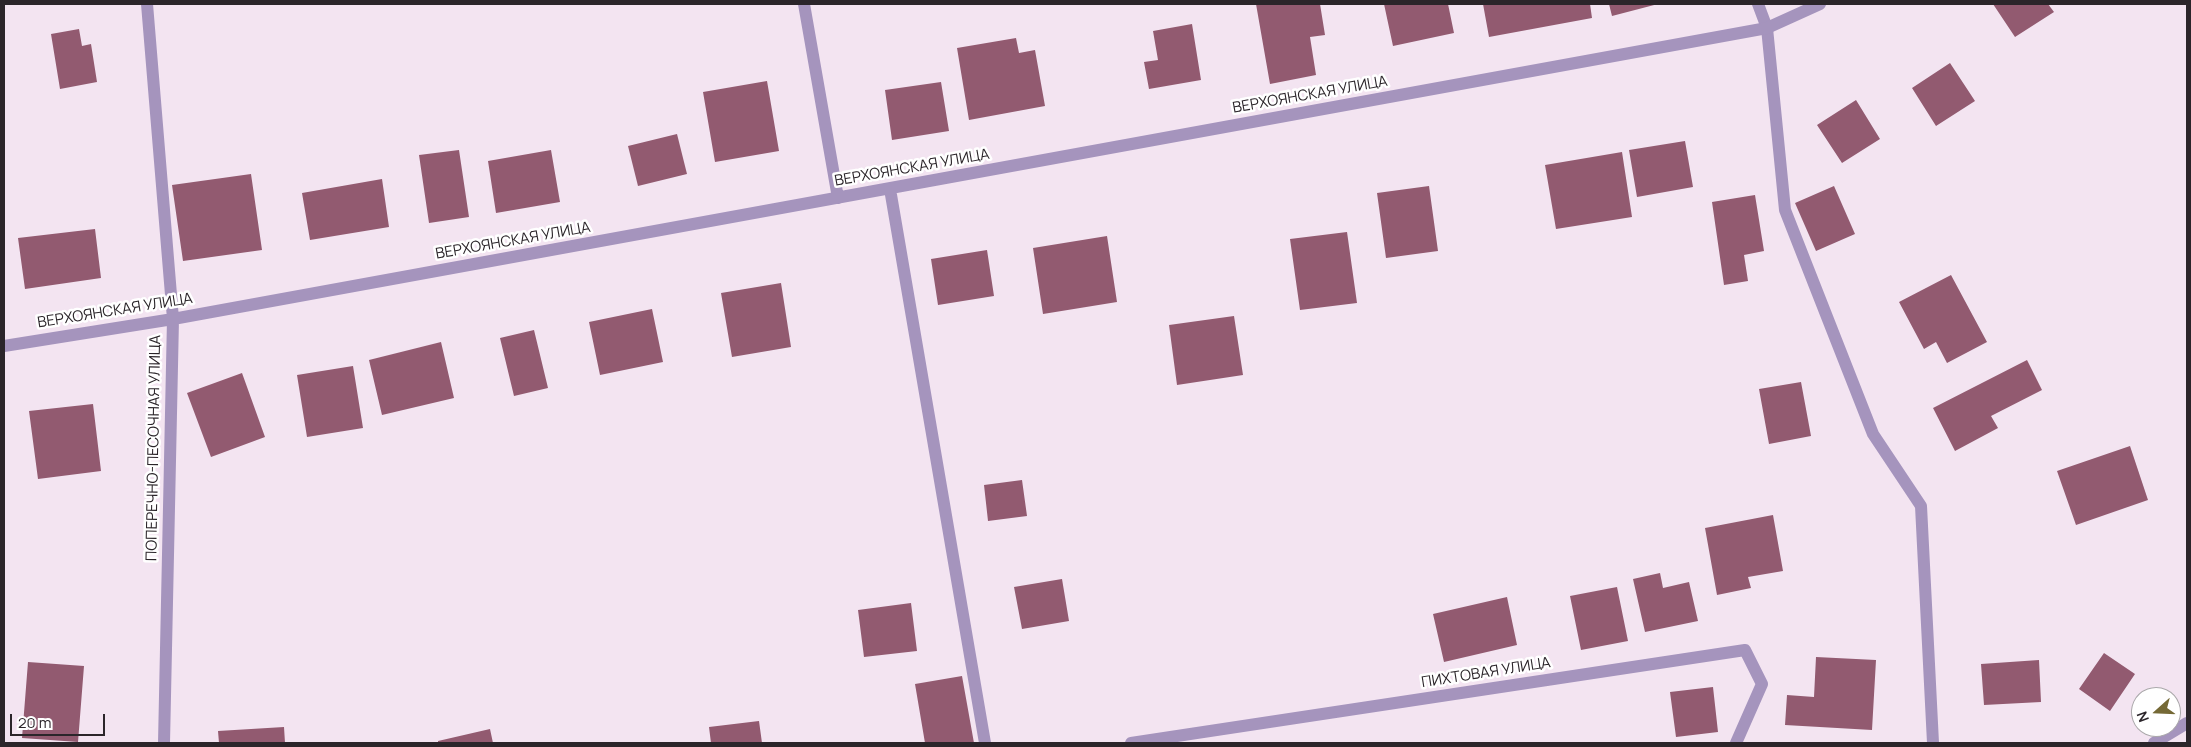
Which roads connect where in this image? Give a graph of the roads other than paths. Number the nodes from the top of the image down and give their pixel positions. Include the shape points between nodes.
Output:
1 (147, 4) edge
2 (804, 4) edge
3 (1758, 4) edge
4 (1820, 4) edge
5 (1767, 28) junction
6 (890, 188) junction
7 (838, 198) junction
8 (173, 319) junction
9 (4, 346) edge
10 (2187, 723) edge
11 (164, 743) edge
12 (985, 743) edge
13 (1131, 743) edge
14 (1736, 743) edge
15 (1933, 743) edge
16 (2154, 743) edge

1 - 8 street, ПОПЕРЕЧНО-ПЕСОЧНАЯ УЛИЦА
2 - 7 street
3 - 5 street
4 - 5 street, ВЕРХОЯНСКАЯ УЛИЦА
5 - 6 street, ВЕРХОЯНСКАЯ УЛИЦА
5 - 15 street via 1785,210 1873,434 1921,506
6 - 7 street, ВЕРХОЯНСКАЯ УЛИЦА
6 - 12 street
7 - 8 street, ВЕРХОЯНСКАЯ УЛИЦА
8 - 9 street, ВЕРХОЯНСКАЯ УЛИЦА
8 - 11 street, ПОПЕРЕЧНО-ПЕСОЧНАЯ УЛИЦА
10 - 16 street
13 - 14 street, ПИХТОВАЯ УЛИЦА via 1745,650 1762,684

